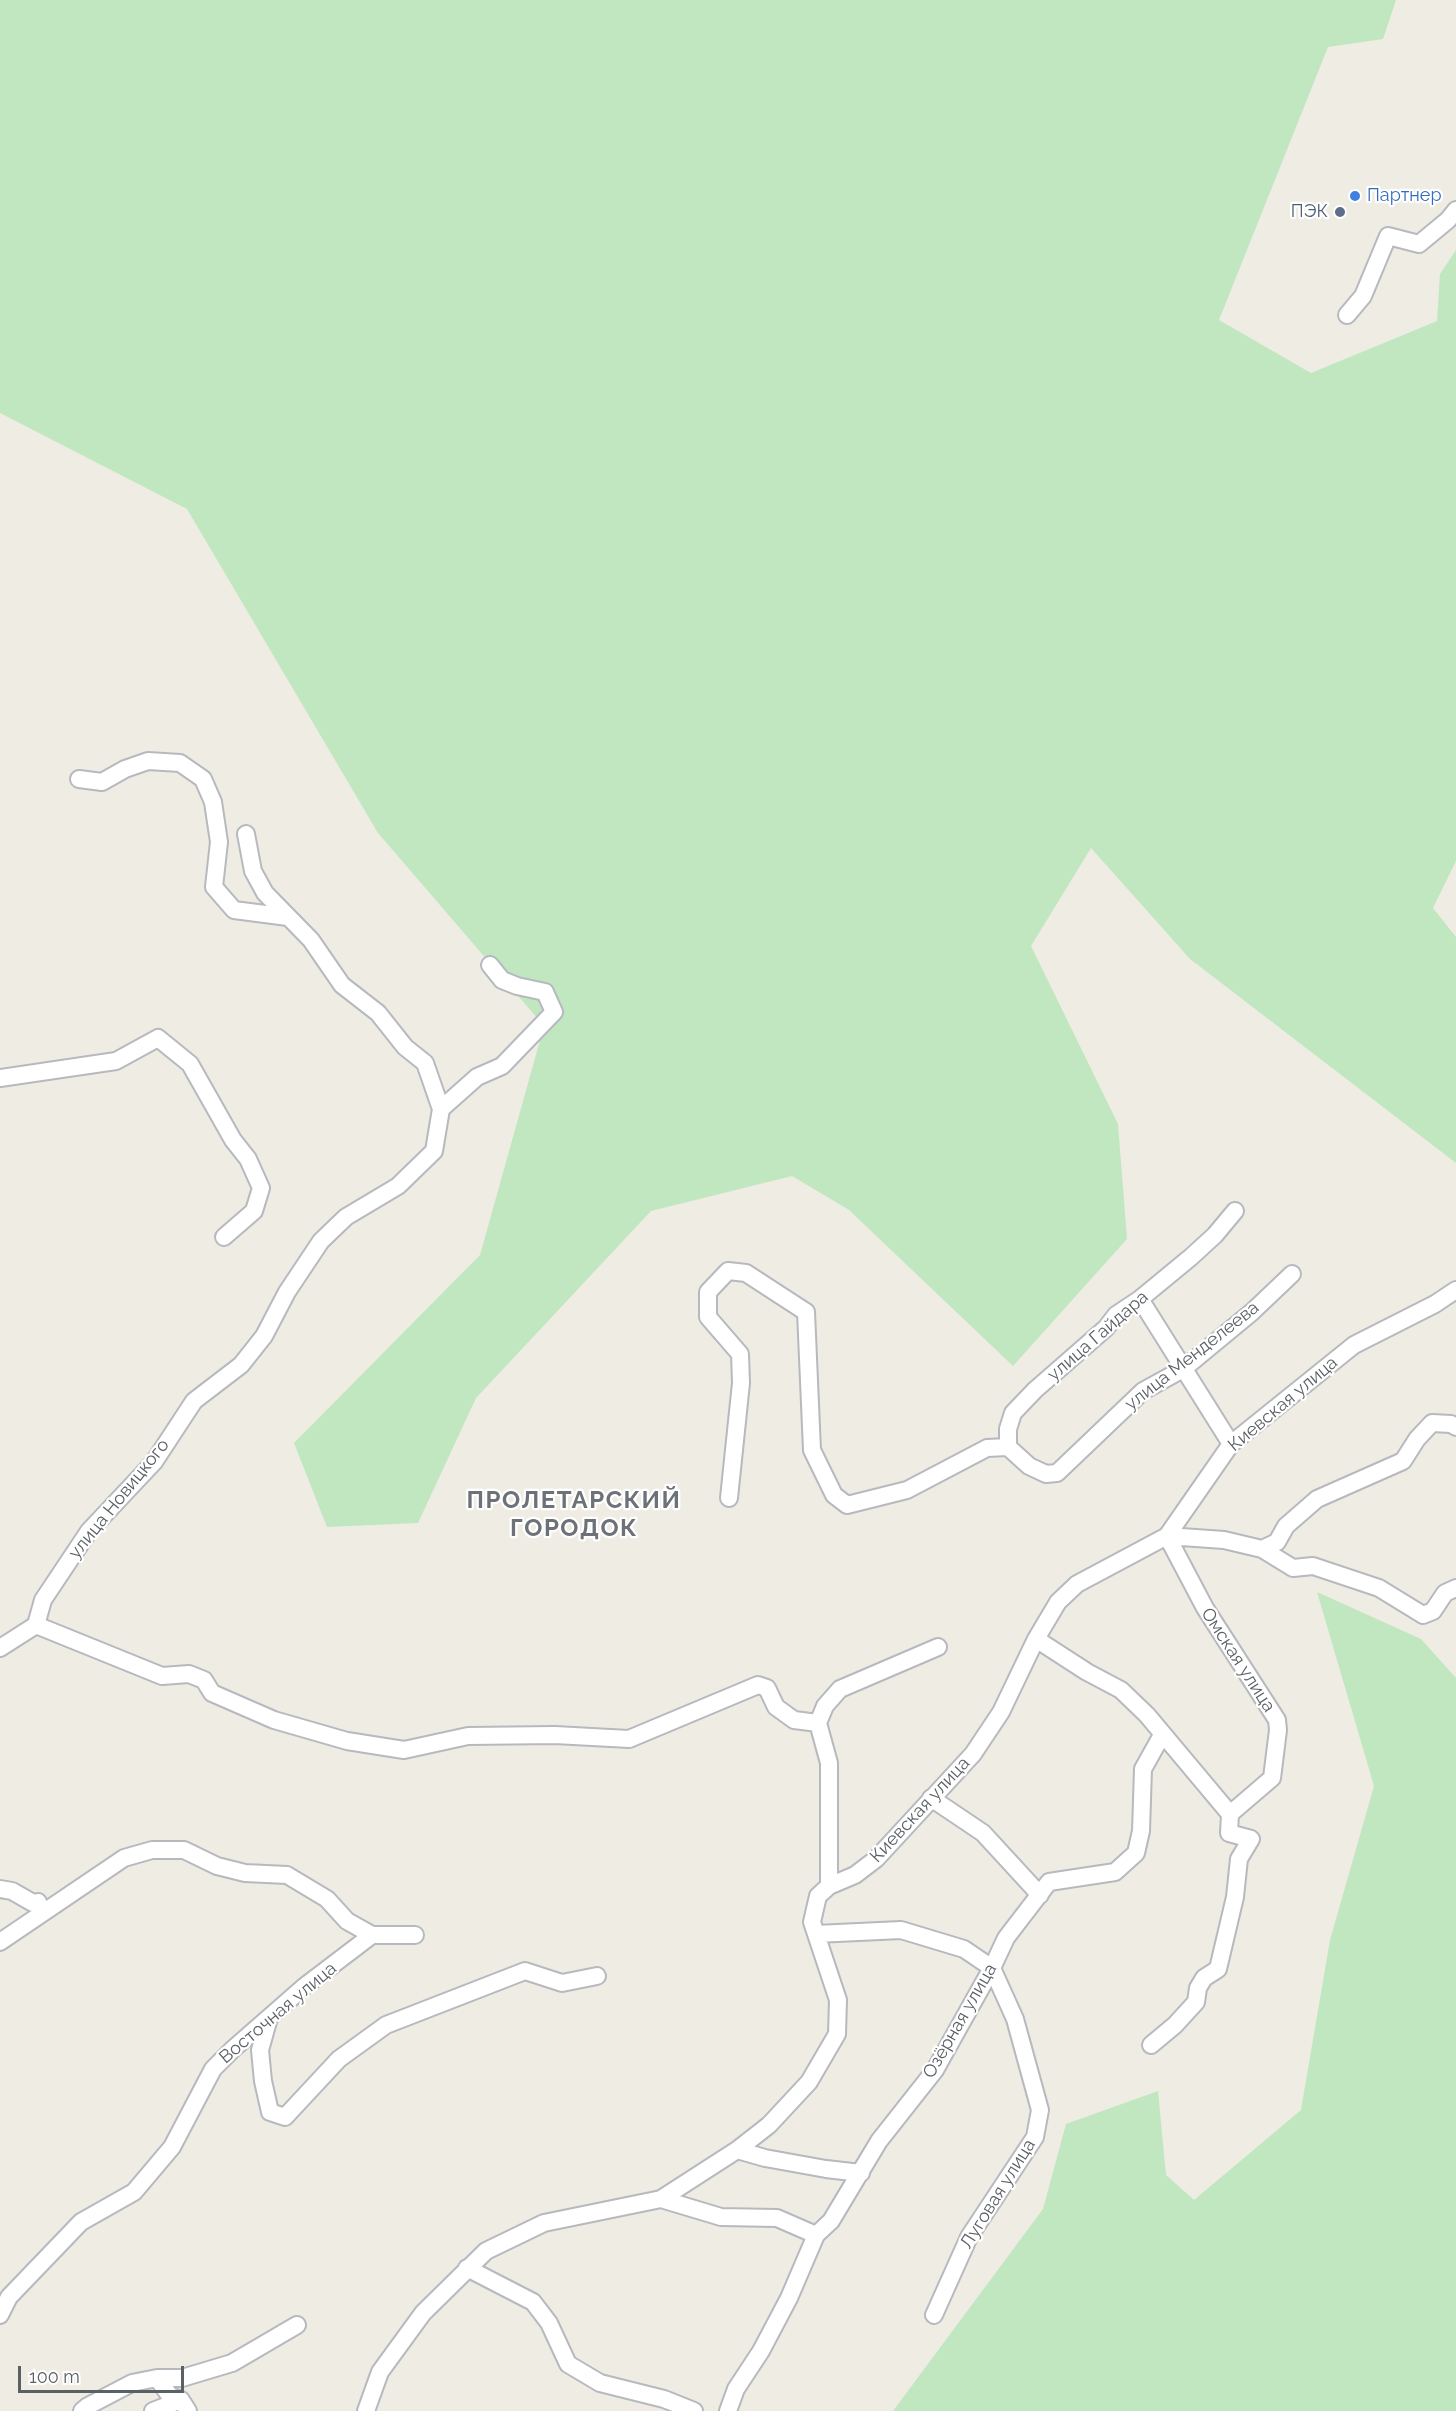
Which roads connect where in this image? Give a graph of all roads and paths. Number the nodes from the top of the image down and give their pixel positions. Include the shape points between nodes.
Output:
1 (1456, 210) edge
2 (1347, 315) dead end
3 (80, 779) dead end
4 (246, 834) dead end
5 (288, 917) junction
6 (490, 965) dead end
7 (0, 1078) edge
8 (441, 1109) junction
9 (1235, 1211) dead end
10 (224, 1237) dead end
11 (1292, 1274) dead end
12 (1456, 1290) edge
13 (1140, 1299) junction
14 (1183, 1369) junction
15 (1456, 1427) edge
16 (1231, 1444) junction
17 (1008, 1447) junction
18 (729, 1498) dead end
19 (1167, 1536) junction
20 (1262, 1549) junction
21 (1456, 1588) edge
22 (36, 1625) junction
23 (1036, 1639) junction
24 (0, 1647) edge
25 (938, 1647) dead end
26 (818, 1723) junction
27 (1162, 1735) junction
28 (931, 1798) junction
29 (1230, 1814) junction
30 (829, 1886) junction
31 (0, 1889) edge
32 (1040, 1895) junction
33 (43, 1913) junction
34 (816, 1934) junction
35 (372, 1935) junction
36 (415, 1935) dead end
37 (0, 1942) edge
38 (992, 1968) junction
39 (597, 1976) dead end
40 (269, 2017) junction
41 (1151, 2045) dead end
42 (737, 2150) junction
43 (861, 2173) junction
44 (661, 2199) junction
45 (816, 2235) junction
46 (468, 2268) junction
47 (0, 2315) edge
48 (934, 2315) dead end
49 (297, 2325) dead end
50 (157, 2378) junction
51 (184, 2405) edge
52 (82, 2411) edge
53 (153, 2411) edge
54 (366, 2411) edge
55 (694, 2411) edge
56 (728, 2411) edge

1 - 2 street via 1419,244 1388,236 1364,296
3 - 5 street via 102,782 148,761 180,763 203,779 213,802 219,842 214,887 234,910
4 - 5 street, улица Новицкого via 253,871 265,893
5 - 8 street, улица Новицкого via 311,940 342,985 378,1013 405,1047 424,1063
6 - 8 street via 502,980 545,992 554,1012 502,1066 477,1077
7 - 10 street via 116,1061 158,1038 190,1064 248,1159 261,1188 254,1211
8 - 22 street, улица Новицкого via 434,1151 398,1186 346,1217 321,1241 264,1336 241,1365 194,1401 154,1462 89,1530 43,1600
9 - 13 street, улица Гайдара via 1191,1257
11 - 14 street, улица Менделеева
12 - 16 street, Киевская улица via 1354,1345
13 - 14 street
13 - 17 street, улица Гайдара via 1116,1315 1013,1413
14 - 16 street
14 - 17 street, улица Менделеева via 1143,1391 1057,1473 1046,1474 1029,1466
15 - 20 street via 1432,1423 1403,1461 1317,1499 1286,1526 1277,1542
16 - 19 street, Киевская улица
17 - 18 street via 987,1448 907,1490 847,1505 834,1495 812,1450 806,1312 746,1273 728,1270 708,1292 708,1317 740,1354 741,1383
19 - 20 street via 1224,1540
19 - 23 street, Киевская улица via 1077,1584 1058,1602
19 - 29 street, Омская улица via 1205,1608 1277,1720 1272,1778
20 - 21 street via 1293,1568 1313,1566 1379,1588 1423,1615 1433,1611 1445,1593
22 - 24 street
22 - 26 street via 162,1676 189,1674 204,1680 212,1693 274,1720 347,1742 404,1750 468,1736 628,1739 758,1685 767,1688 776,1707 794,1720
23 - 27 street via 1121,1690
23 - 28 street, Киевская улица via 1001,1712 959,1771
25 - 26 street via 840,1689 825,1706
26 - 30 street via 829,1762
27 - 29 street
27 - 32 street, Озёрная улица via 1143,1768 1141,1831 1136,1854 1115,1872 1049,1882
28 - 30 street, Киевская улица via 876,1859 855,1875
28 - 32 street via 983,1833
29 - 41 street via 1229,1833 1251,1839 1239,1859 1235,1897 1218,1969 1204,1978 1196,2002
30 - 34 street via 818,1896 812,1922
31 - 33 street via 38,1902
32 - 38 street, Озёрная улица via 1006,1938
33 - 35 street via 124,1858 153,1850 184,1850 217,1866 245,1873 287,1875 327,1899 347,1921
33 - 37 street
34 - 38 street via 901,1930 964,1949
34 - 42 street via 838,2000 837,2034 809,2082 769,2125
35 - 36 street
35 - 40 street, Восточная улица
38 - 43 street, Озёрная улица via 935,2070 879,2141
38 - 48 street, Луговая улица via 1015,2019 1040,2110 1035,2137 969,2237
39 - 40 street via 562,1983 525,1971 386,2025 339,2059 285,2117 270,2112 263,2081 260,2050
40 - 47 street, Восточная улица via 213,2069 172,2146 134,2192 81,2222 9,2296
42 - 43 street
42 - 44 street
43 - 45 street, Озёрная улица via 831,2221
44 - 45 street via 721,2217 777,2218
44 - 46 street via 544,2223 486,2251
45 - 56 street, Озёрная улица via 789,2298 736,2389
46 - 54 street via 423,2313 380,2372
46 - 55 street via 532,2302 549,2323 568,2364 600,2383
49 - 50 street via 232,2363 182,2378
50 - 51 street via 170,2396
50 - 52 street via 132,2383
51 - 53 street

